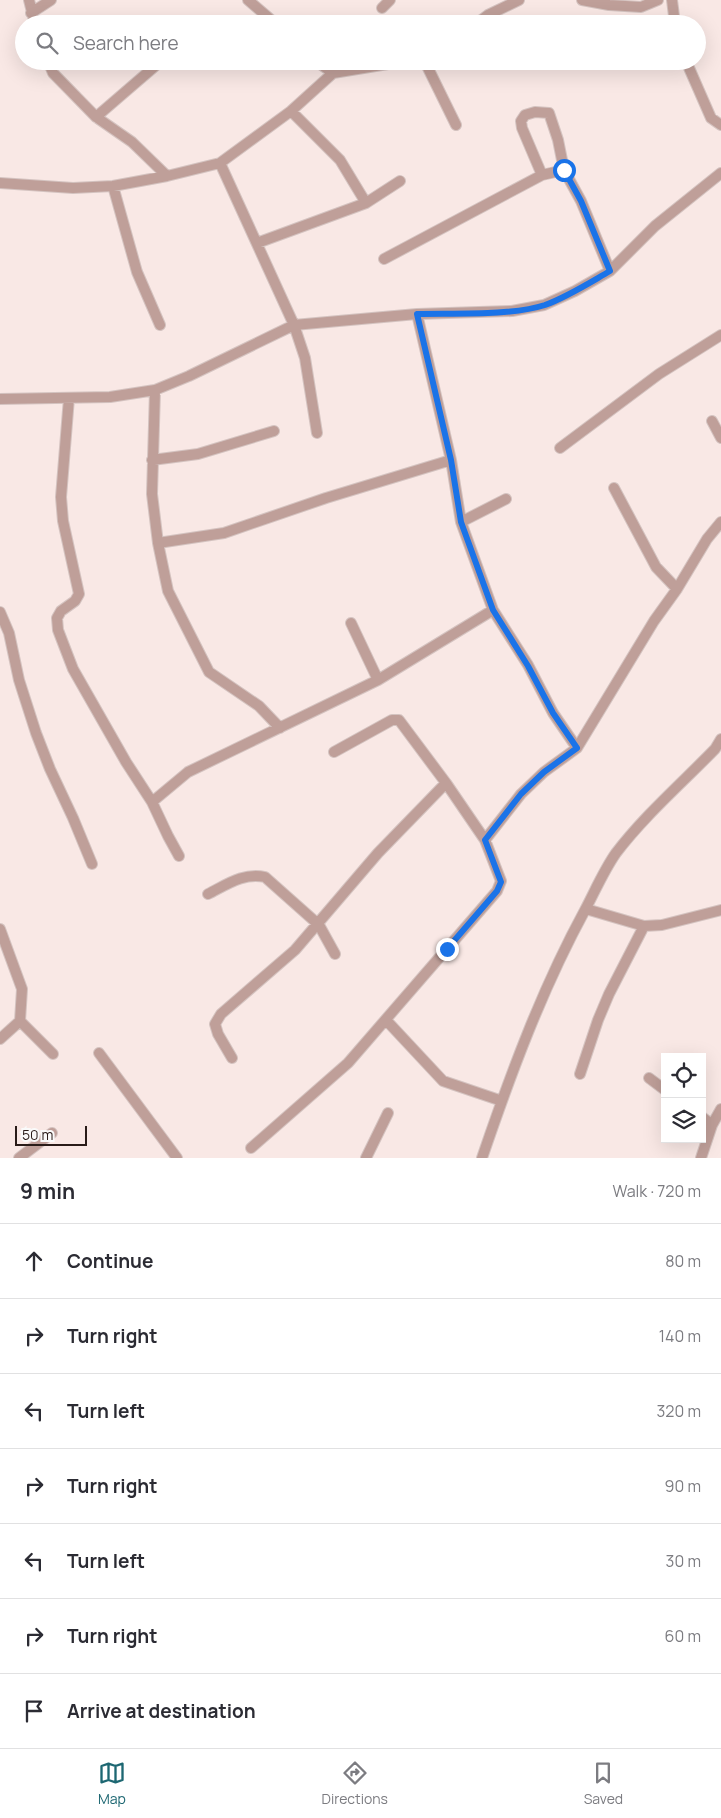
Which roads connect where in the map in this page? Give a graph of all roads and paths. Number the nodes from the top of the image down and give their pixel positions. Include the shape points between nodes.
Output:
1 (30, 0) edge
2 (51, 0) edge
3 (249, 0) edge
4 (390, 0) edge
5 (518, 0) edge
6 (582, 0) edge
7 (658, 0) edge
8 (672, 0) edge
9 (382, 8) dead end
10 (31, 13) joint
11 (266, 15) edge
12 (497, 15) edge
13 (674, 15) edge
14 (52, 70) edge
15 (151, 70) edge
16 (330, 70) edge
17 (352, 70) edge
18 (430, 70) edge
19 (690, 70) edge
20 (334, 73) junction
21 (291, 111) junction
22 (96, 117) junction
23 (721, 125) edge
24 (456, 126) dead end
25 (220, 163) junction
26 (564, 170) junction
27 (721, 173) edge
28 (542, 175) junction
29 (168, 176) junction
30 (400, 180) dead end
31 (0, 183) edge
32 (113, 186) junction
33 (366, 203) junction
34 (257, 243) junction
35 (384, 259) dead end
36 (610, 271) junction
37 (417, 314) junction
38 (160, 325) dead end
39 (294, 325) junction
40 (721, 335) edge
41 (155, 390) junction
42 (69, 398) junction
43 (0, 399) edge
44 (712, 421) dead end
45 (274, 432) dead end
46 (317, 433) dead end
47 (721, 438) edge
48 (560, 448) dead end
49 (152, 460) junction
50 (451, 460) junction
51 (614, 488) dead end
52 (506, 499) dead end
53 (461, 522) junction
54 (721, 522) edge
55 (158, 543) junction
56 (677, 589) junction
57 (493, 610) junction
58 (0, 612) edge
59 (351, 623) dead end
60 (378, 680) junction
61 (280, 728) junction
62 (721, 739) edge
63 (577, 748) junction
64 (334, 752) dead end
65 (446, 783) junction
66 (152, 802) junction
67 (485, 840) junction
68 (179, 856) dead end
69 (92, 864) dead end
70 (208, 894) dead end
71 (586, 909) junction
72 (721, 910) edge
73 (319, 925) junction
74 (644, 926) junction
75 (0, 928) edge
76 (335, 954) dead end
77 (386, 1020) junction
78 (20, 1021) junction
79 (0, 1039) edge
80 (52, 1054) dead end
81 (99, 1054) dead end
82 (232, 1058) dead end
83 (580, 1074) dead end
84 (649, 1078) dead end
85 (661, 1087) edge
86 (502, 1101) junction
87 (721, 1109) edge
88 (388, 1112) dead end
89 (706, 1120) edge
90 (712, 1125) junction
91 (52, 1133) dead end
92 (251, 1148) dead end
93 (19, 1158) edge
94 (177, 1158) edge
95 (366, 1158) edge
96 (482, 1158) edge
97 (701, 1158) edge

1 - 10 street
2 - 10 street
3 - 11 street
4 - 9 street
5 - 12 street
6 - 7 street via 641,7
8 - 13 street
14 - 22 street
15 - 22 street
16 - 20 street
17 - 20 street
18 - 24 street
19 - 23 street via 711,118
20 - 21 street
21 - 25 street
21 - 33 street via 340,160
22 - 29 street via 132,142
25 - 29 street
25 - 34 street
26 - 28 street
26 - 28 street via 549,114 535,112 525,115 521,121
26 - 36 street via 581,201
27 - 36 street via 655,226
28 - 35 street
29 - 32 street
30 - 33 street
31 - 32 street via 73,188
32 - 38 street via 137,272
33 - 34 street
34 - 39 street
36 - 37 street via 544,305 512,311
37 - 39 street
37 - 50 street
39 - 41 street
39 - 46 street via 305,358
40 - 48 street via 659,374
41 - 42 street via 110,397
41 - 49 street
42 - 43 street
42 - 66 street via 61,497 79,594 75,601 61,610 57,618 58,630 73,669
44 - 47 street
45 - 49 street via 198,454
49 - 55 street
50 - 53 street
50 - 55 street via 224,533
51 - 56 street via 656,567
52 - 53 street
53 - 57 street
54 - 56 street
55 - 61 street via 168,591 209,672 259,706
56 - 63 street
57 - 60 street
57 - 63 street
58 - 69 street via 9,633 18,680 36,733
59 - 60 street
60 - 61 street
61 - 66 street via 188,772
62 - 71 street via 715,749 638,826 615,855
63 - 67 street via 521,794
64 - 65 street via 392,720 399,720
65 - 67 street
65 - 73 street via 378,854
66 - 68 street
67 - 77 street via 501,882 497,891
70 - 73 street via 244,876 265,876
71 - 74 street
71 - 86 street via 544,993
72 - 74 street via 662,925
73 - 76 street
73 - 82 street via 221,1014 215,1024
74 - 83 street via 609,994
75 - 78 street via 22,989
77 - 86 street via 443,1081
77 - 92 street via 348,1063
78 - 79 street
78 - 80 street
81 - 94 street
84 - 85 street
86 - 96 street
87 - 90 street
88 - 95 street
89 - 90 street
90 - 97 street
91 - 93 street

